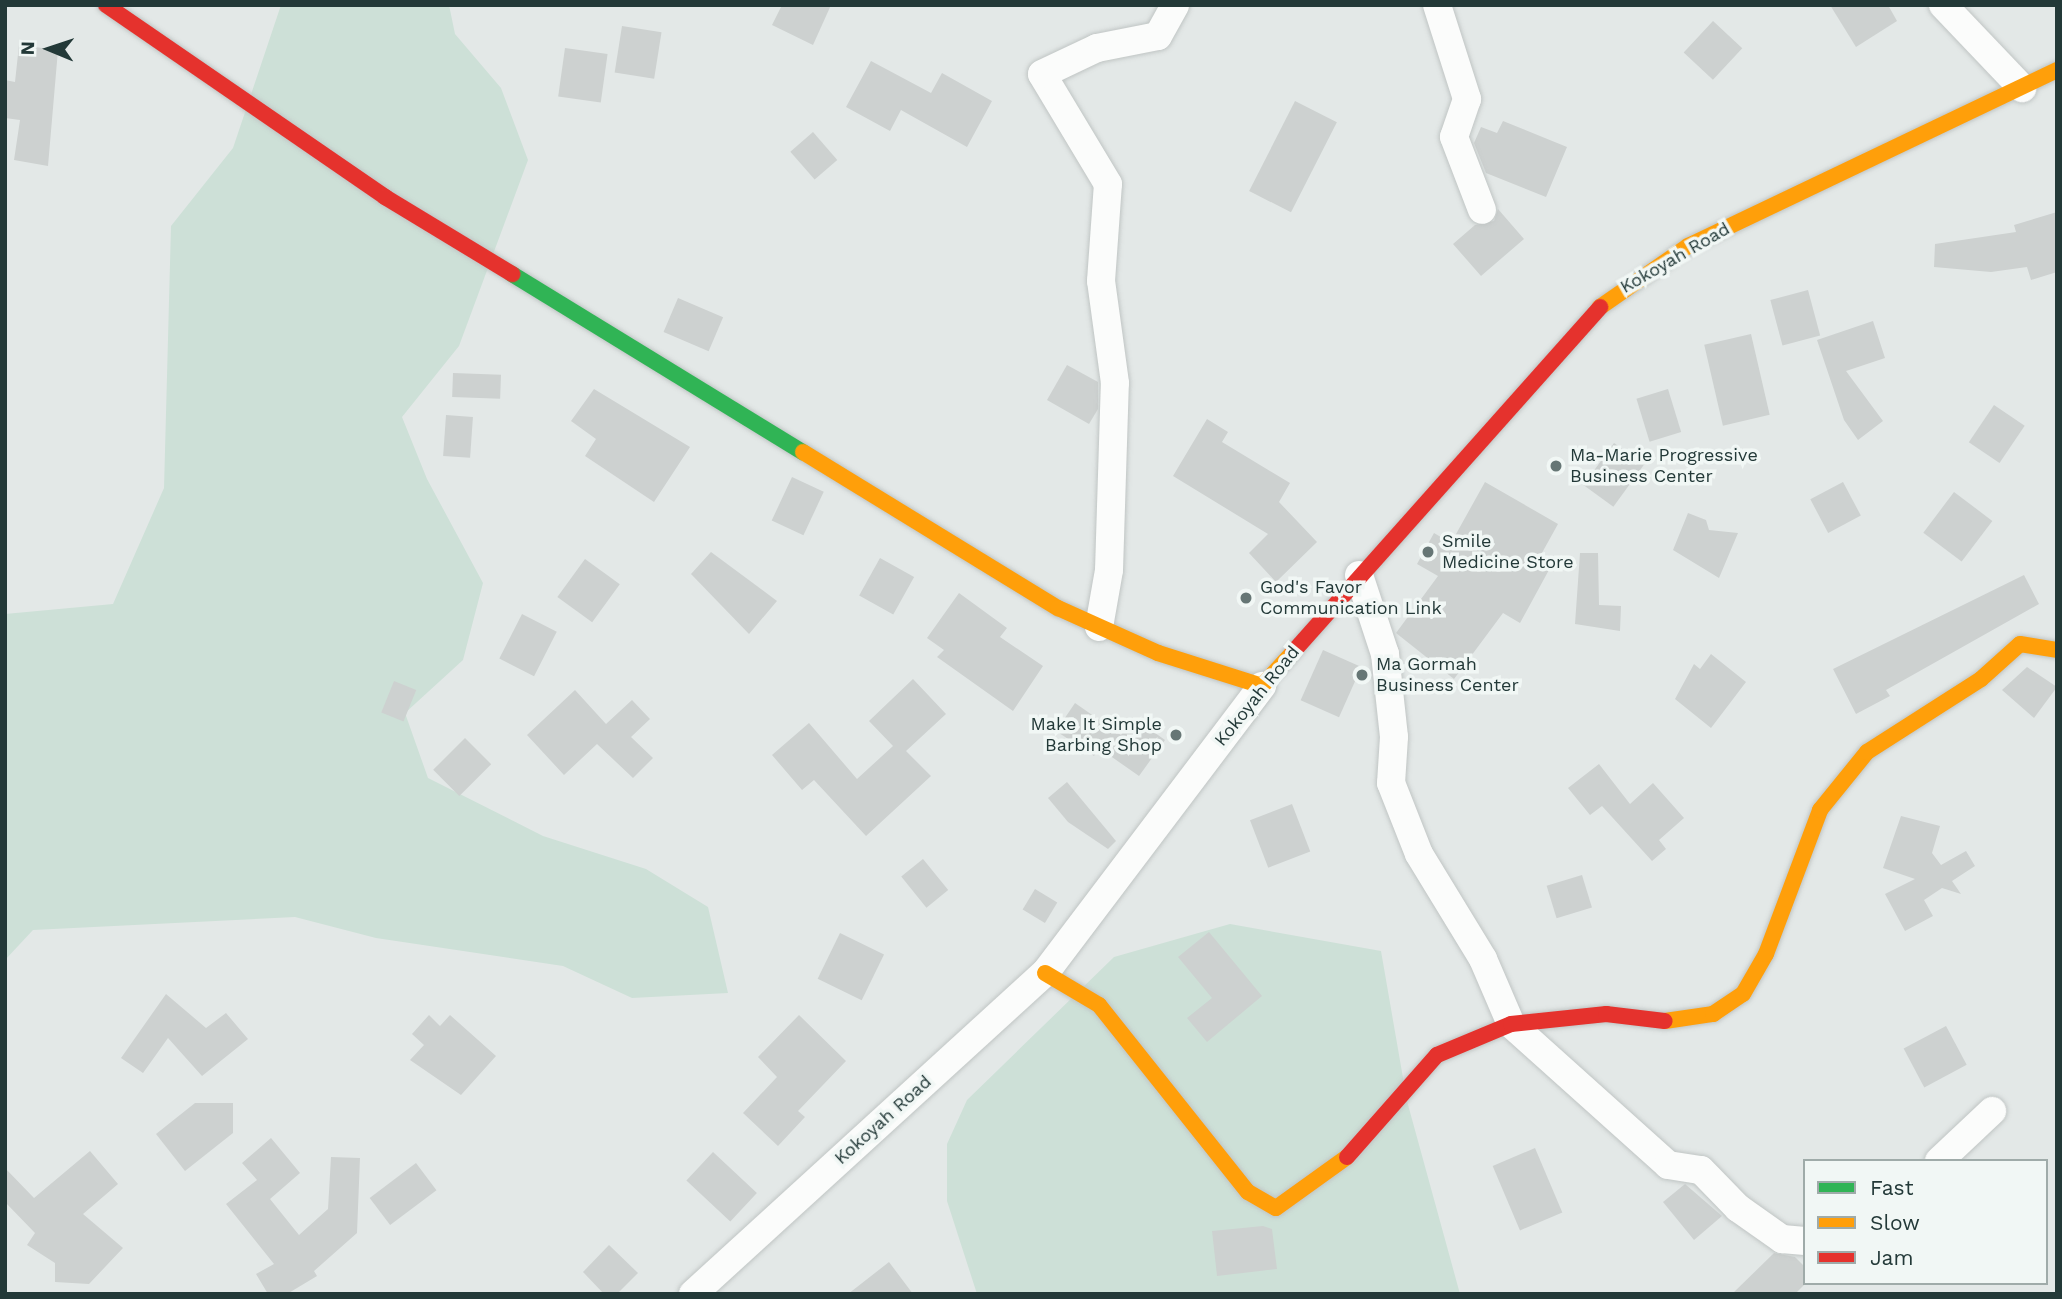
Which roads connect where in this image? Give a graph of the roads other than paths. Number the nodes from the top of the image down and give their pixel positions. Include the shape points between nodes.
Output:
1 (106, 5) edge
2 (1175, 5) edge
3 (1437, 5) edge
4 (1943, 5) edge
5 (2057, 70) edge
6 (2022, 88) junction
7 (1482, 210) dead end
8 (1359, 575) junction
9 (1099, 627) junction
10 (2057, 650) edge
11 (1262, 686) junction
12 (1045, 974) junction
13 (1511, 1024) junction
14 (1992, 1111) dead end
15 (1941, 1159) edge
16 (1803, 1241) edge
17 (693, 1294) edge

1 - 9 main road via 385,197 1046,601
2 - 9 street via 1158,36 1097,48 1042,74 1108,184 1101,281 1115,383 1109,570
3 - 7 street via 1467,99 1454,137
4 - 6 street
5 - 6 main road, Kokoyah Road
6 - 8 main road, Kokoyah Road via 1688,246 1612,294
8 - 11 main road, Kokoyah Road
8 - 13 street via 1385,654 1394,737 1391,783 1419,854 1483,959
9 - 11 main road
10 - 13 main road via 2020,644 1981,679 1867,752 1820,810 1766,954 1743,994 1713,1014 1662,1021 1606,1014
11 - 12 street, Kokoyah Road
12 - 13 main road via 1099,1005 1248,1192 1276,1208 1324,1178 1379,1128 1437,1055
12 - 17 street, Kokoyah Road
13 - 16 street via 1668,1165 1701,1170 1738,1208 1782,1239
14 - 15 street

